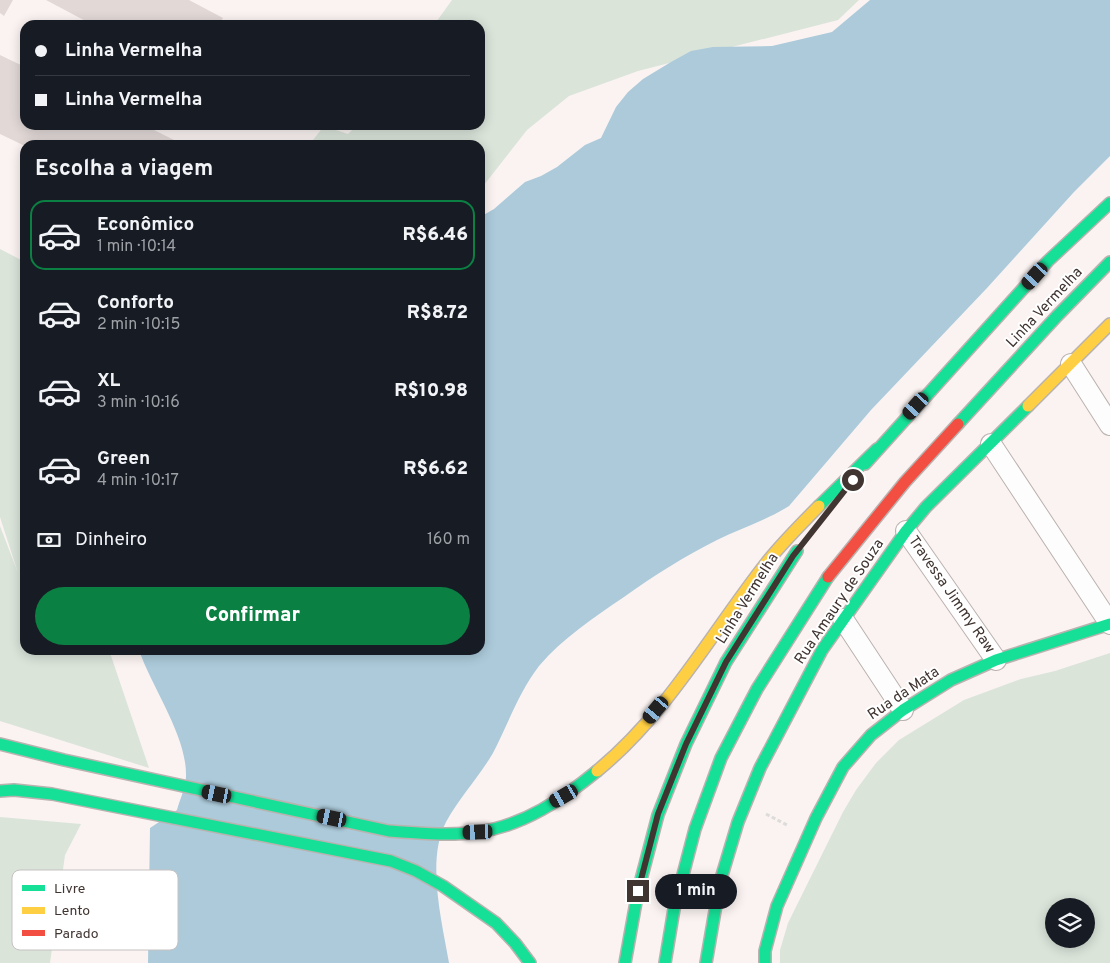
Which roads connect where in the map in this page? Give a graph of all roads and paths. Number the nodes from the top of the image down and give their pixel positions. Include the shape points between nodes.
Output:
1 (1110, 203) edge
2 (1110, 262) edge
3 (1110, 324) edge
4 (1071, 364) junction
5 (1110, 424) edge
6 (991, 444) junction
7 (877, 449) junction
8 (817, 525) dead end
9 (906, 531) junction
10 (805, 540) dead end
11 (843, 619) junction
12 (1110, 624) edge
13 (996, 660) junction
14 (903, 710) junction
15 (0, 744) edge
16 (0, 791) edge
17 (746, 803) junction
18 (808, 836) junction
19 (530, 963) edge
20 (625, 963) edge
21 (665, 963) edge
22 (706, 963) edge
23 (765, 963) edge

1 - 7 main road, Linha Vermelha via 1048,261
2 - 21 main road, Linha Vermelha via 905,482 824,581 757,689 721,758 695,830 674,909
3 - 4 main road, Rua Amaury de Souza
4 - 5 street
4 - 6 main road, Rua Amaury de Souza
6 - 9 main road, Rua Amaury de Souza
6 - 12 street
7 - 8 main road, Linha Vermelha
7 - 15 main road via 776,551 656,710 612,758 564,796 507,825 478,832 428,834 389,831
9 - 11 main road, Rua Amaury de Souza
9 - 13 street, Travessa Jimmy Raw
10 - 20 main road, Linha Vermelha via 726,662 686,744 658,814 638,891
11 - 14 street
11 - 17 main road, Rua Amaury de Souza via 822,650 760,768
12 - 13 main road, Rua da Mata
13 - 14 main road, Rua da Mata via 951,680
14 - 18 main road, Rua da Mata via 870,735 843,767
16 - 19 main road via 52,794 391,861 443,886 496,923
17 - 18 path
17 - 22 main road, Rua Amaury de Souza via 720,882
18 - 23 main road, Rua da Mata via 777,906

